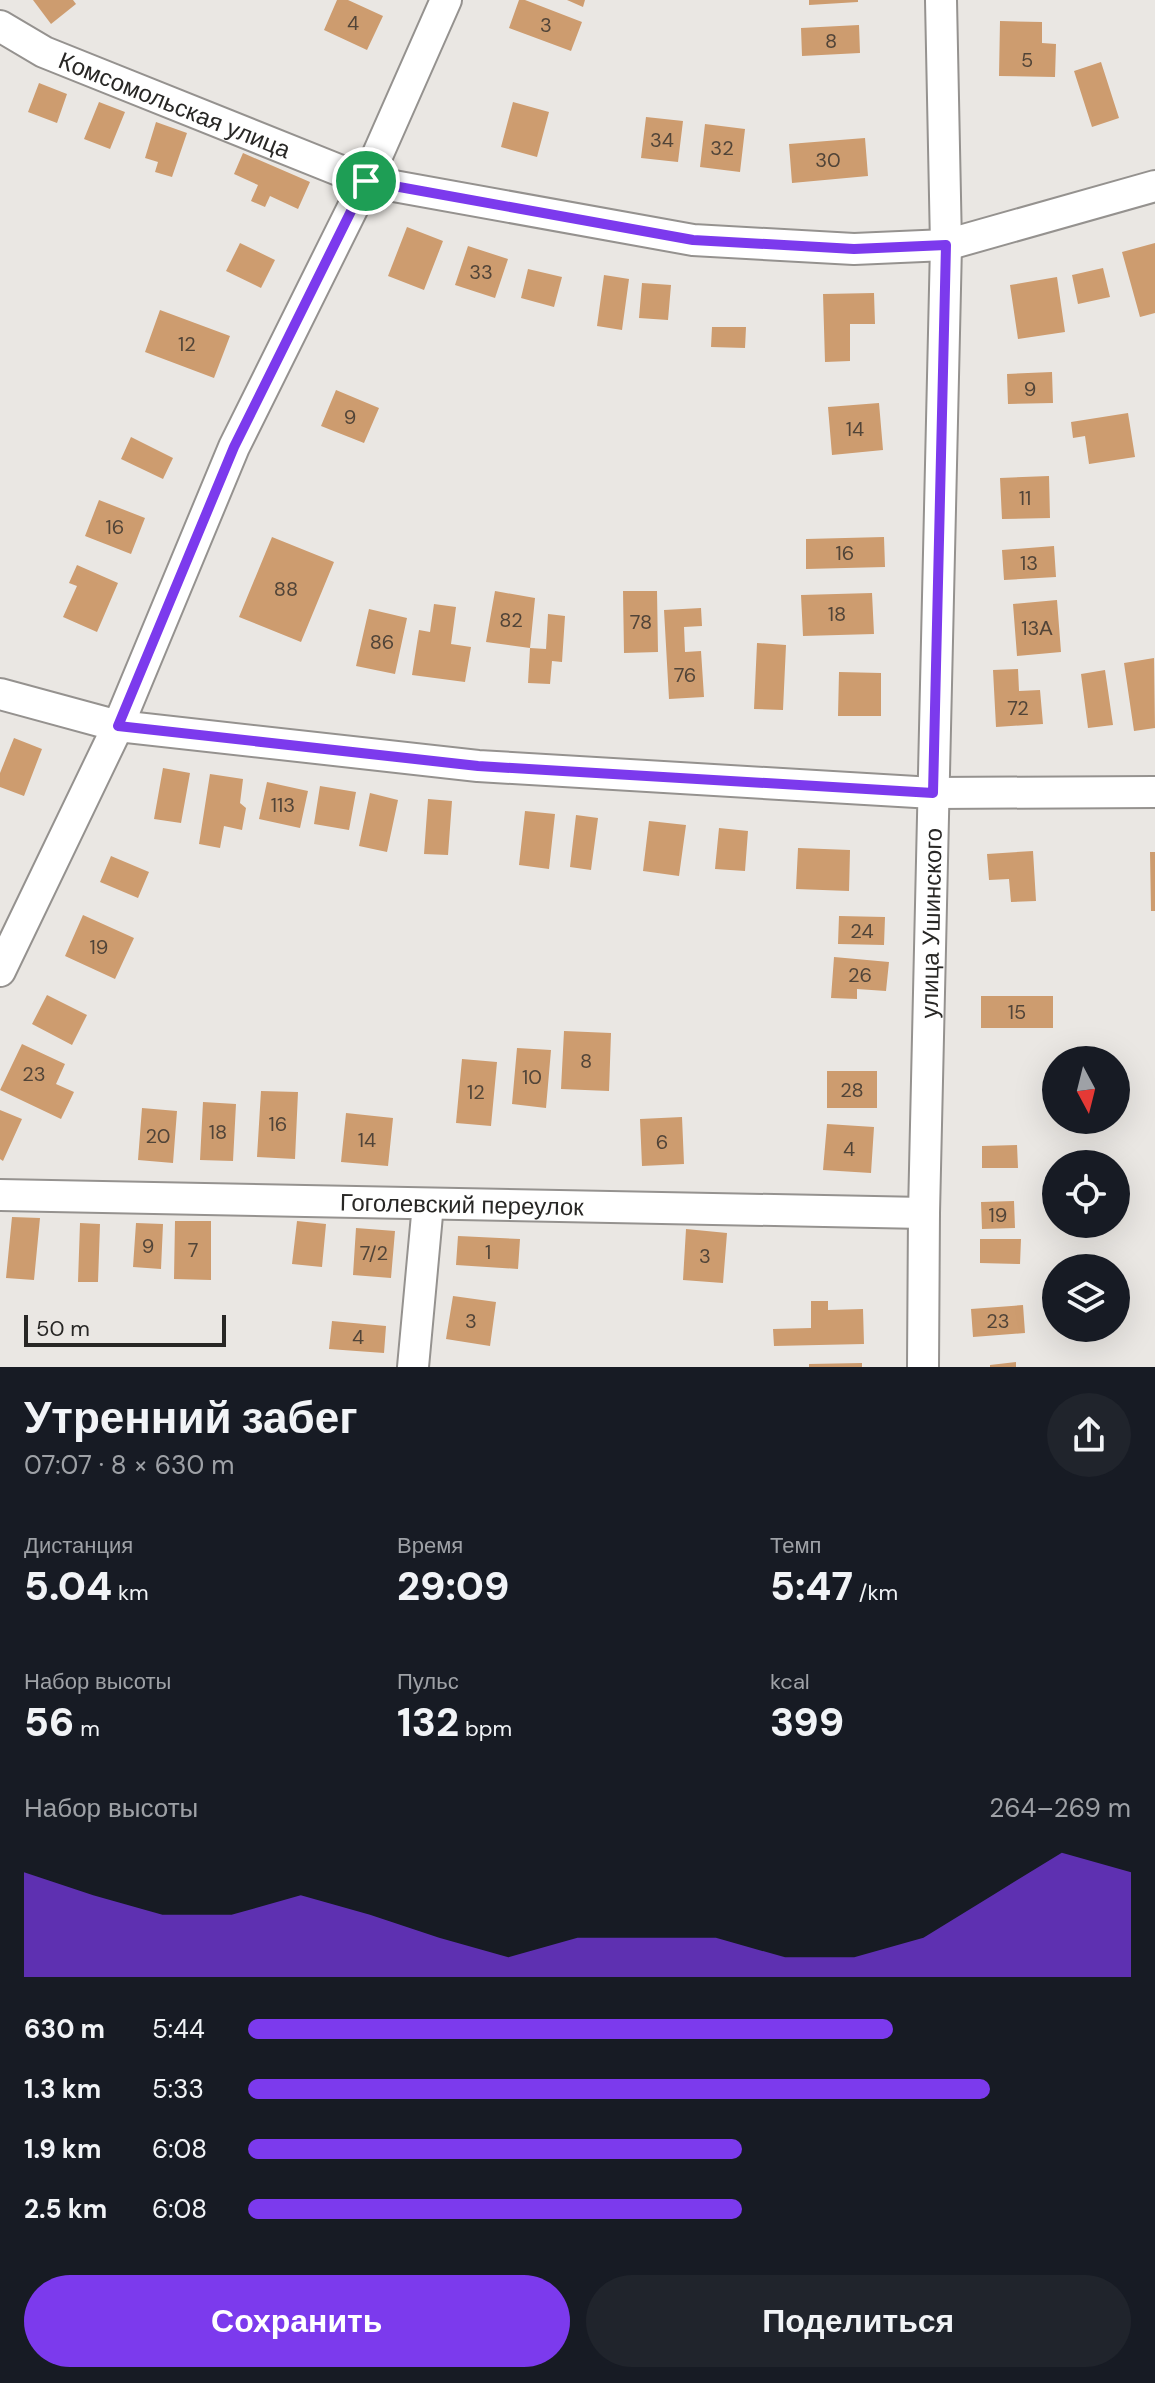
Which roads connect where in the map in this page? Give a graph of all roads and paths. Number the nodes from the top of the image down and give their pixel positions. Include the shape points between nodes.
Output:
1 (446, 0) edge
2 (941, 0) edge
3 (0, 26) edge
4 (366, 181) junction
5 (1155, 186) edge
6 (946, 245) junction
7 (0, 694) edge
8 (118, 726) junction
9 (1155, 792) edge
10 (933, 793) junction
11 (0, 971) edge
12 (0, 1195) edge
13 (428, 1204) junction
14 (924, 1213) junction
15 (413, 1367) edge
16 (923, 1367) edge

1 - 4 street
2 - 6 street, улица Ушинского
3 - 4 street, Комсомольская улица via 44,52
4 - 6 street, Комсомольская улица via 693,240 854,249
4 - 8 street via 234,447
5 - 6 street, Комсомольская улица
6 - 10 street, улица Ушинского
7 - 8 street
8 - 10 street via 478,766
8 - 11 street
9 - 10 street
10 - 14 street, улица Ушинского
12 - 13 street, Гоголевский переулок
13 - 14 street, Гоголевский переулок
13 - 15 street
14 - 16 street, улица Ушинского

